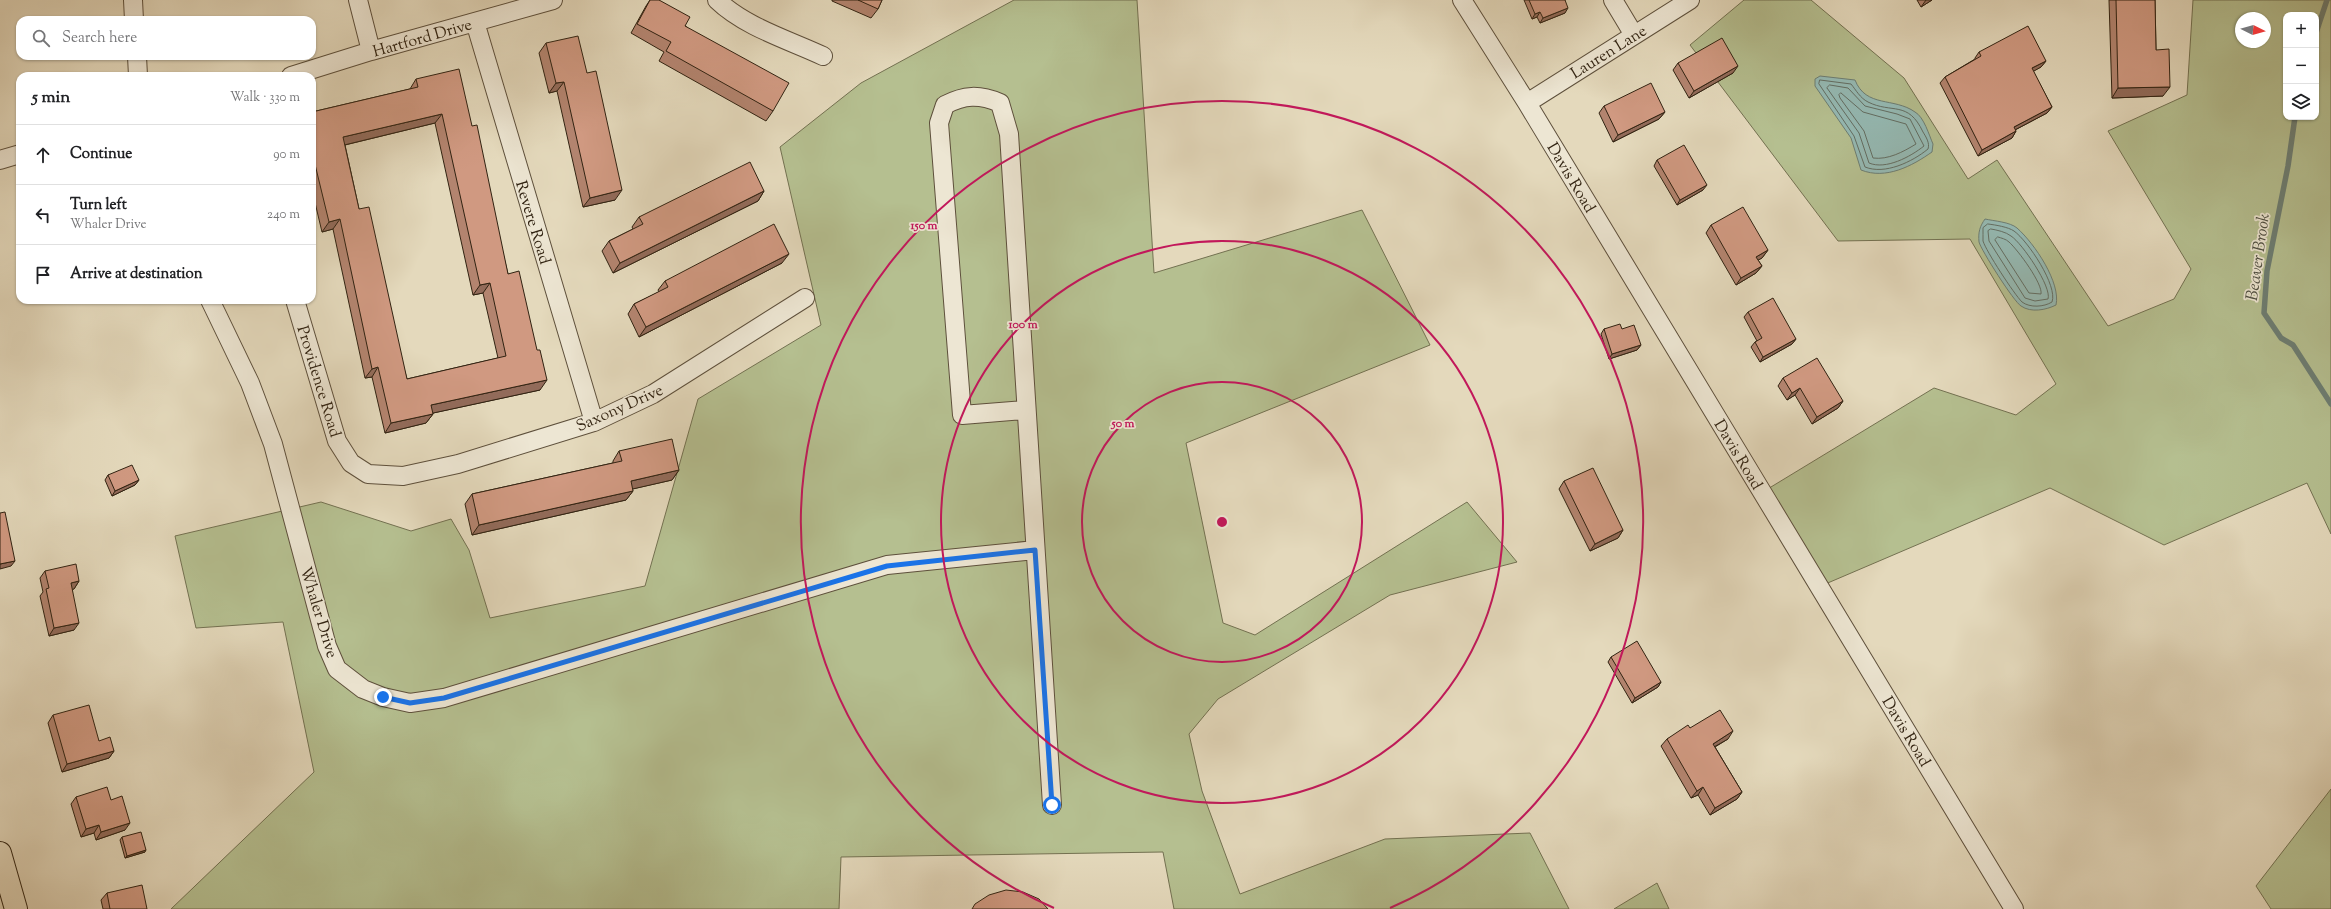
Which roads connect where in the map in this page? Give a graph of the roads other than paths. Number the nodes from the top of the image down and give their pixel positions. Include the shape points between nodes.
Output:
1 (133, 0) edge
2 (358, 0) edge
3 (553, 0) edge
4 (717, 0) edge
5 (1462, 0) edge
6 (1613, 0) edge
7 (1690, 0) edge
8 (134, 16) edge
9 (475, 22) junction
10 (1634, 35) junction
11 (371, 51) junction
12 (823, 56) dead end
13 (137, 60) edge
14 (138, 72) edge
15 (304, 72) edge
16 (1527, 103) junction
17 (16, 155) edge
18 (0, 160) edge
19 (805, 298) dead end
20 (212, 304) edge
21 (296, 304) edge
22 (1025, 410) junction
23 (594, 422) junction
24 (368, 474) joint
25 (1035, 550) junction
26 (1052, 805) dead end
27 (0, 853) edge
28 (16, 909) edge
29 (2014, 909) edge

1 - 8 street
2 - 11 street
3 - 9 street, Hartford Drive
4 - 12 street via 755,25
5 - 16 street, Davis Road
6 - 10 street
7 - 10 street, Lauren Lane
9 - 11 street, Hartford Drive
9 - 23 street, Revere Road
10 - 16 street, Lauren Lane
11 - 15 street, Hartford Drive
13 - 14 street
16 - 29 street, Davis Road
17 - 18 street
19 - 23 street, Saxony Drive via 653,394
20 - 25 street, Whaler Drive via 250,384 273,444 327,646 337,669 363,689 383,697 410,703 444,698 887,566
21 - 24 street, Providence Road via 337,441 351,464
22 - 22 street via 1009,134 1000,102 985,96 959,98 944,105 939,123 962,415
22 - 25 street
23 - 24 street, Saxony Drive via 458,464 403,476
25 - 26 street
27 - 28 main road

